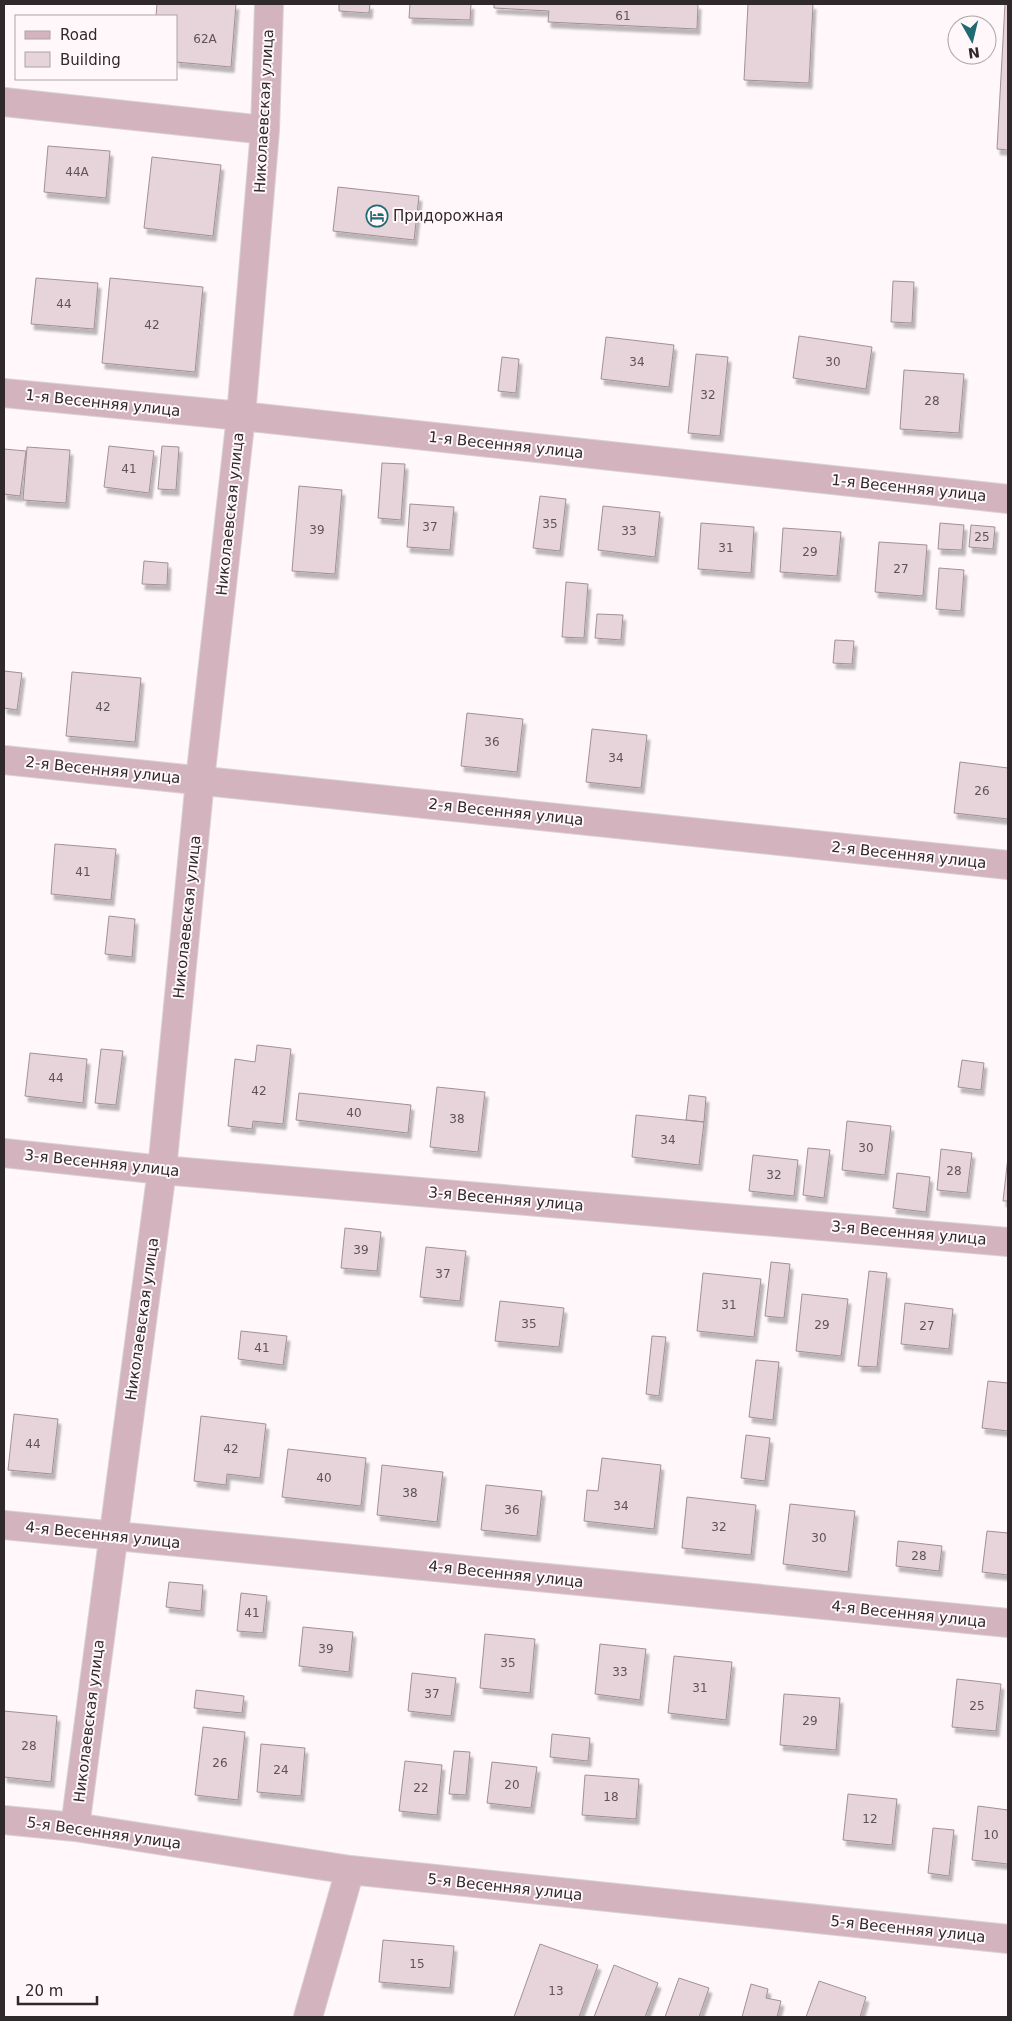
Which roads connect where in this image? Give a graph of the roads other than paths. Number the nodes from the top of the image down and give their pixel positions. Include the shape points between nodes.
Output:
1 (269, 4) edge
2 (4, 102) edge
3 (264, 130) junction
4 (4, 394) edge
5 (241, 416) junction
6 (1008, 499) edge
7 (4, 760) edge
8 (200, 780) junction
9 (1008, 865) edge
10 (4, 1153) edge
11 (162, 1170) junction
12 (1008, 1242) edge
13 (4, 1525) edge
14 (114, 1536) junction
15 (1008, 1623) edge
16 (4, 1820) edge
17 (75, 1827) junction
18 (350, 1870) junction
19 (1008, 1940) edge
20 (308, 2017) edge

1 - 3 street, Николаевская улица
2 - 3 street
3 - 5 street, Николаевская улица
4 - 5 street, 1-я Весенняя улица
5 - 6 street, 1-я Весенняя улица
5 - 8 street, Николаевская улица
7 - 8 street, 2-я Весенняя улица
8 - 9 street, 2-я Весенняя улица
8 - 11 street, Николаевская улица
10 - 11 street, 3-я Весенняя улица
11 - 12 street, 3-я Весенняя улица
11 - 14 street, Николаевская улица
13 - 14 street, 4-я Весенняя улица
14 - 15 street, 4-я Весенняя улица
14 - 17 street, Николаевская улица
16 - 17 street, 5-я Весенняя улица
17 - 18 street, 5-я Весенняя улица
18 - 19 street, 5-я Весенняя улица
18 - 20 street

